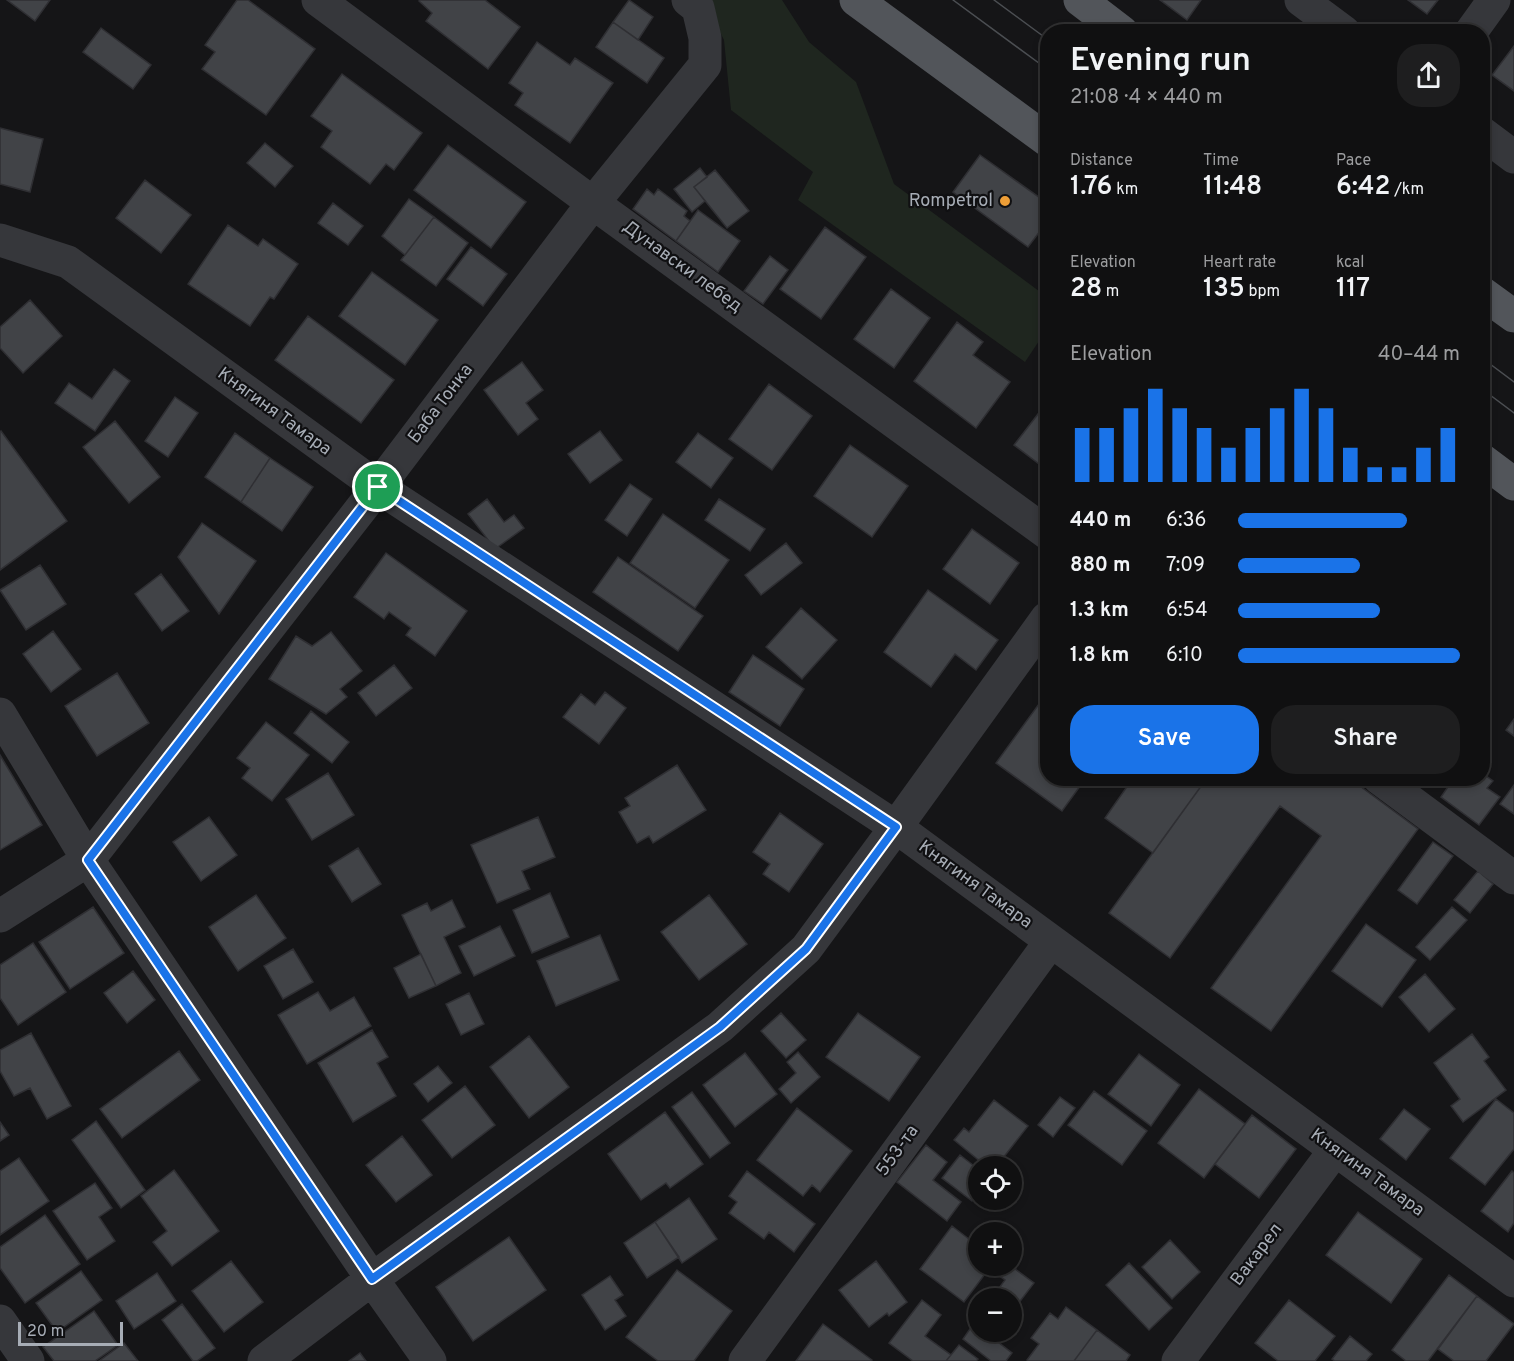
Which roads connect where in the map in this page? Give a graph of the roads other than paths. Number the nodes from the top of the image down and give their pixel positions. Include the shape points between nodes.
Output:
1 (318, 0) edge
2 (688, 0) edge
3 (856, 0) edge
4 (1080, 0) edge
5 (1301, 0) edge
6 (1494, 0) edge
7 (1112, 24) edge
8 (1333, 24) edge
9 (1477, 24) edge
10 (1040, 135) edge
11 (1490, 139) edge
12 (1514, 157) edge
13 (593, 203) junction
14 (0, 240) edge
15 (1490, 299) edge
16 (1514, 316) edge
17 (1490, 466) edge
18 (1514, 484) edge
19 (378, 487) junction
20 (1040, 528) edge
21 (1040, 628) edge
22 (0, 714) edge
23 (1390, 786) edge
24 (896, 827) junction
25 (88, 860) junction
26 (1514, 878) edge
27 (0, 916) edge
28 (1051, 941) junction
29 (1335, 1150) junction
30 (372, 1279) junction
31 (1514, 1281) edge
32 (0, 1321) edge
33 (28, 1361) edge
34 (264, 1361) edge
35 (430, 1361) edge
36 (745, 1361) edge
37 (1178, 1361) edge

1 - 13 street, Дунавски лебед
2 - 13 street, Баба Тонка via 698,8 705,38 705,65
3 - 10 main road
4 - 7 main road
5 - 8 street
6 - 9 street
11 - 12 street
13 - 19 street, Баба Тонка
13 - 20 street, Дунавски лебед
14 - 19 street, Княгиня Тамара via 68,262
15 - 16 main road
17 - 18 main road
19 - 24 street, Княгиня Тамара
19 - 25 street, Баба Тонка
21 - 24 street
22 - 25 street
23 - 26 street
24 - 28 street, Княгиня Тамара
24 - 30 street via 806,949 720,1027
25 - 27 street, Баба Тонка
25 - 30 street
28 - 29 street, Княгиня Тамара
28 - 36 street, 553-та
29 - 31 street, Княгиня Тамара
29 - 37 street, Вакарел
30 - 34 street
30 - 35 street
32 - 33 street

